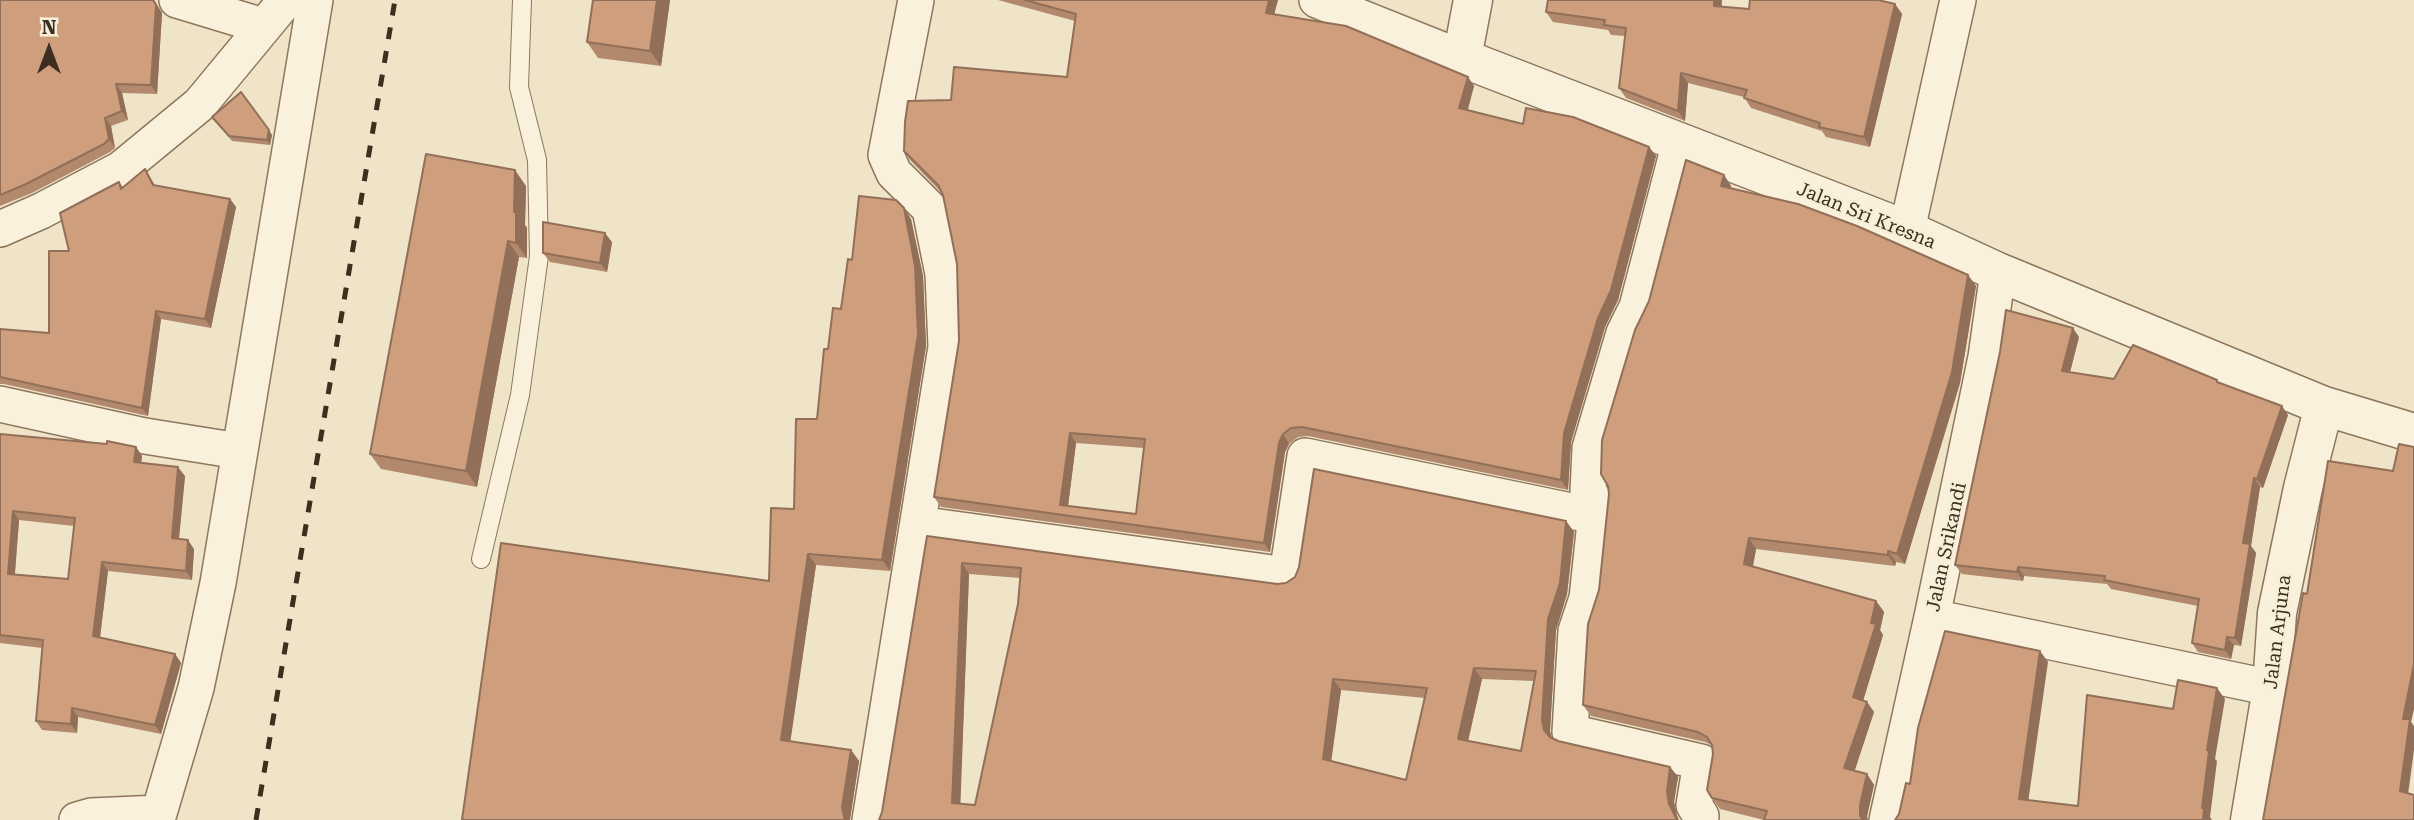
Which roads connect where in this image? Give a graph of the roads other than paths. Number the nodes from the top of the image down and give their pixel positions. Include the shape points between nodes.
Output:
1 (177, 0) edge
2 (286, 0) edge
3 (316, 0) edge
4 (522, 0) edge
5 (916, 0) edge
6 (1317, 0) edge
7 (1473, 0) edge
8 (1958, 0) edge
9 (263, 26) junction
10 (1462, 58) junction
11 (1680, 142) junction
12 (0, 229) edge
13 (1908, 230) junction
14 (1998, 272) junction
15 (0, 404) edge
16 (2324, 406) junction
17 (2414, 433) edge
18 (239, 451) junction
19 (1595, 516) junction
20 (918, 524) junction
21 (481, 559) dead end
22 (1932, 617) junction
23 (2272, 688) junction
24 (159, 817) edge
25 (77, 820) edge
26 (870, 820) edge
27 (1700, 820) edge
28 (1887, 820) edge
29 (2250, 820) edge

1 - 9 street
2 - 9 street
3 - 18 street
4 - 21 lane via 519,87 537,160 539,256 520,395
5 - 20 street via 886,155 894,173 930,209 943,274 946,347
6 - 10 street, Jalan Sri Kresna
7 - 10 street
8 - 13 street
9 - 12 street via 200,104 121,169
10 - 11 street, Jalan Sri Kresna
11 - 13 street, Jalan Sri Kresna
11 - 19 street via 1637,307 1624,333 1590,448 1588,492 1597,503
13 - 14 street, Jalan Sri Kresna
14 - 16 street, Jalan Sri Kresna
14 - 22 street, Jalan Srikandi via 1986,357
15 - 18 street
16 - 17 street, Jalan Sri Kresna
16 - 23 street, Jalan Arjuna via 2277,613
18 - 24 street via 196,688
19 - 20 street via 1304,456 1287,575
19 - 27 street via 1587,598 1576,631 1570,732 1700,762 1693,805
20 - 26 street
22 - 23 street
22 - 28 street, Jalan Srikandi
23 - 29 street, Jalan Arjuna
24 - 25 street

